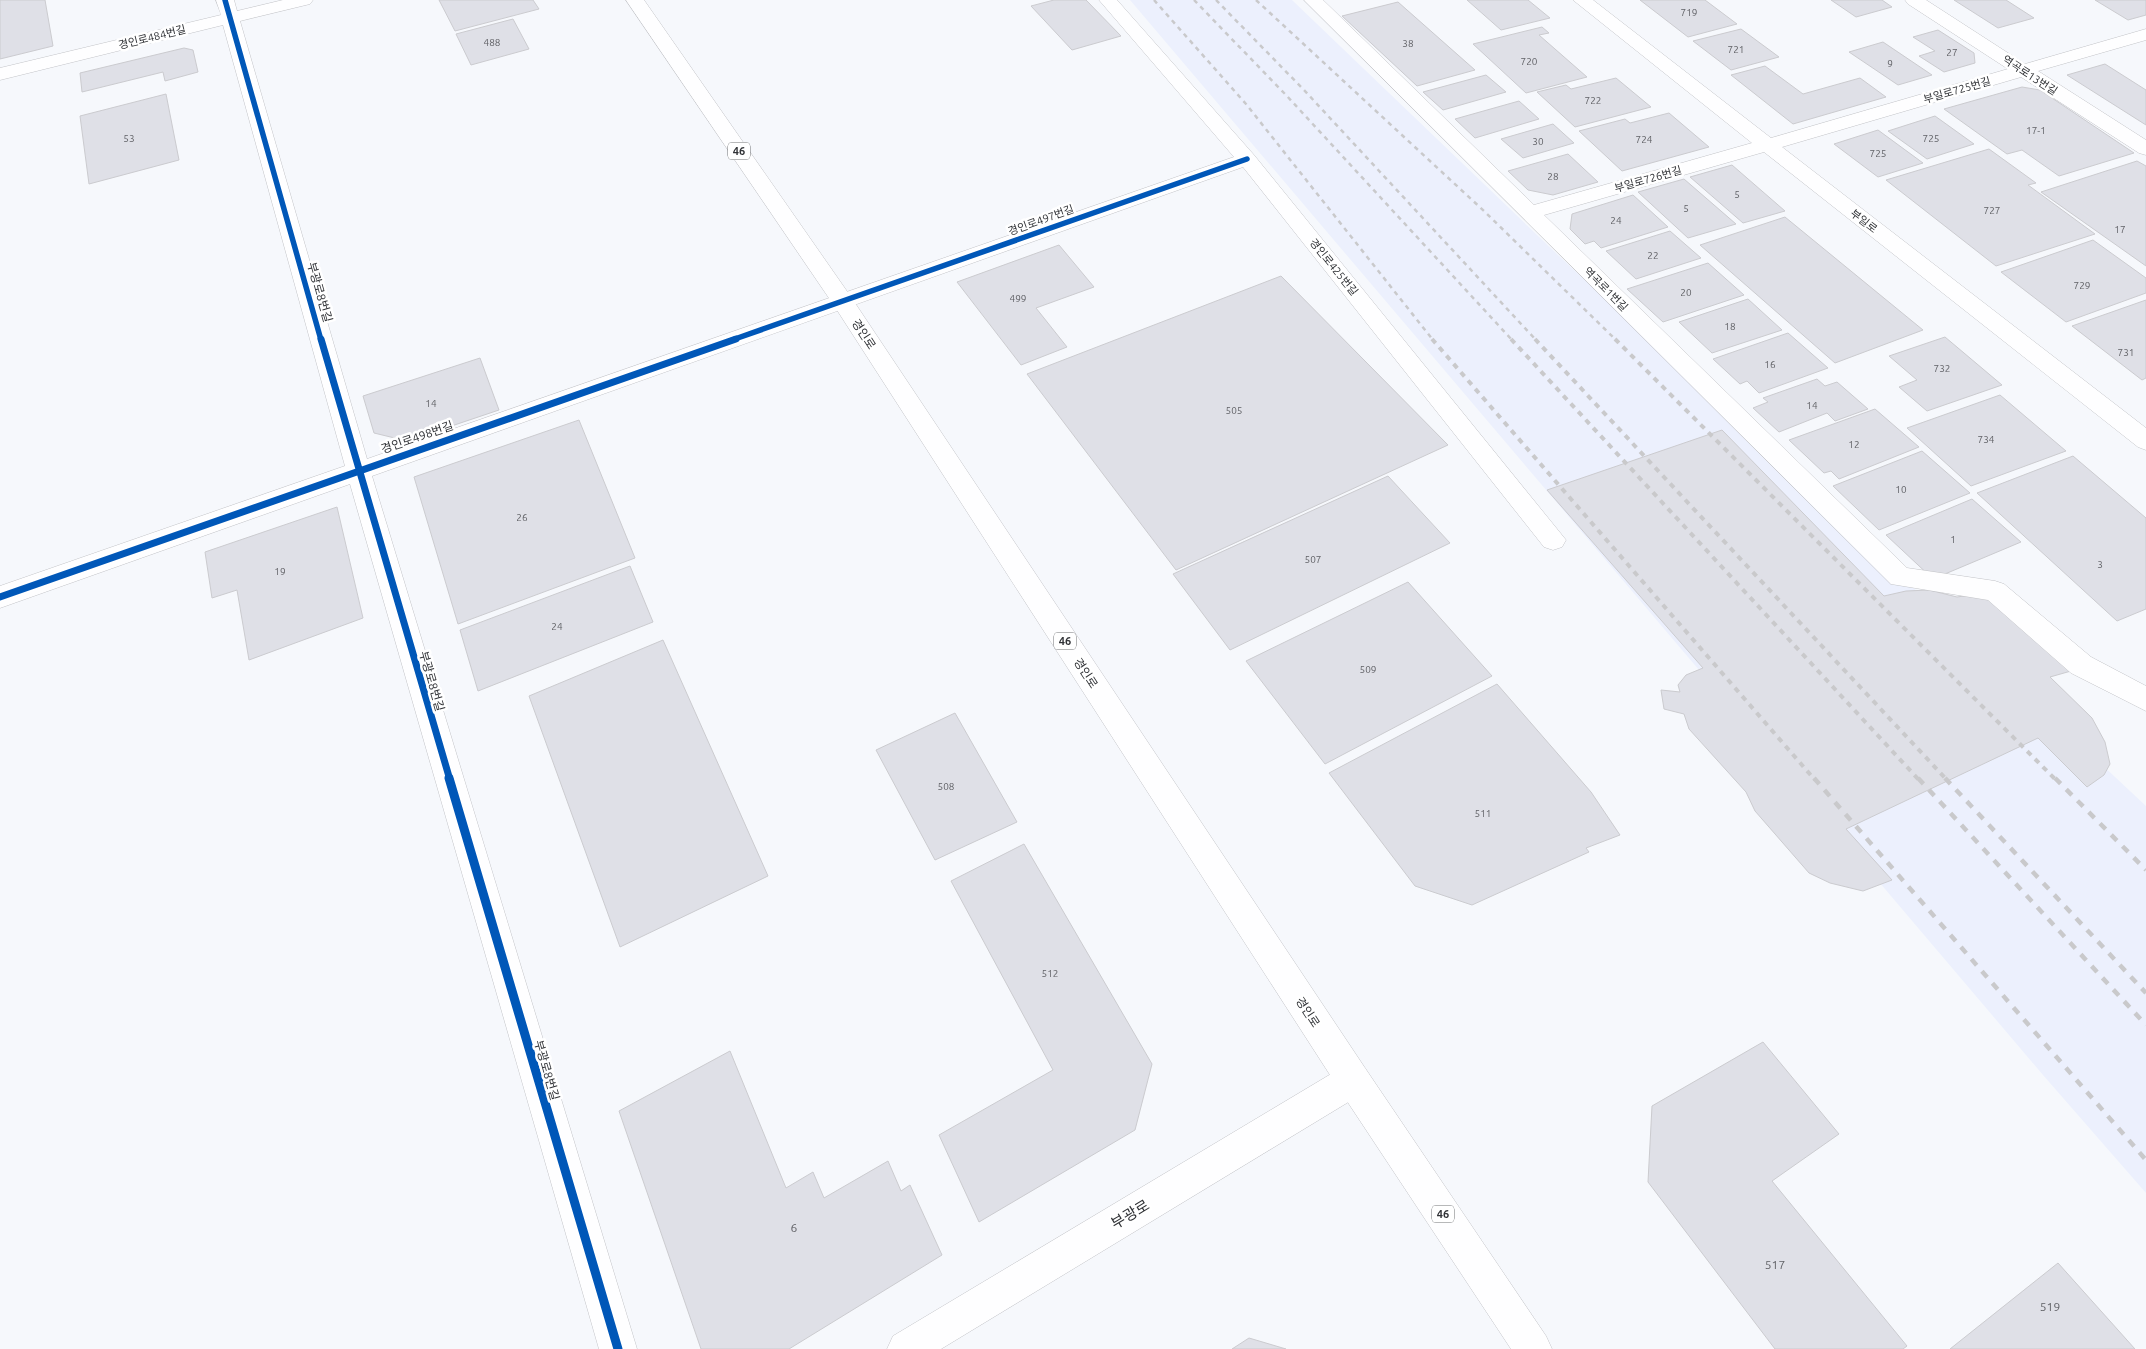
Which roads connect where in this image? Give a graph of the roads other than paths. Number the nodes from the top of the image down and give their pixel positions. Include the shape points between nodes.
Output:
1 (304, 0) edge
2 (635, 0) edge
3 (1108, 0) edge
4 (1313, 0) edge
5 (1582, 0) edge
6 (1914, 0) edge
7 (228, 9) edge
8 (2146, 34) edge
9 (2023, 70) junction
10 (0, 74) edge
11 (1767, 145) junction
12 (2146, 149) edge
13 (1247, 159) junction
14 (1529, 213) junction
15 (843, 302) junction
16 (2146, 441) edge
17 (358, 469) junction
18 (1553, 540) dead end
19 (0, 596) edge
20 (2146, 698) edge
21 (1353, 1080) junction
22 (618, 1349) edge
23 (906, 1349) edge
24 (1533, 1349) edge

1 - 7 street, 경인로484번길
2 - 15 street, 경인로 / 46
3 - 13 street, 경인로425번길
4 - 14 street, 역곡로1번길
5 - 11 street, 부일로
6 - 9 street, 역곡로13번길
7 - 10 street, 경인로484번길
7 - 17 street, 부광로8번길
8 - 9 street, 부일로725번길
9 - 11 street, 부일로725번길
9 - 12 street, 역곡로13번길
11 - 14 street, 부일로726번길
11 - 16 street, 부일로
13 - 15 street, 경인로497번길
13 - 18 street, 경인로425번길
14 - 20 street, 역곡로1번길 via 1900,577 1995,591 2081,665
15 - 17 street, 경인로498번길
15 - 21 street, 경인로 / 46
17 - 19 street, 경인로498번길
17 - 22 street, 부광로8번길
21 - 23 street, 부광로
21 - 24 street, 경인로 / 46

